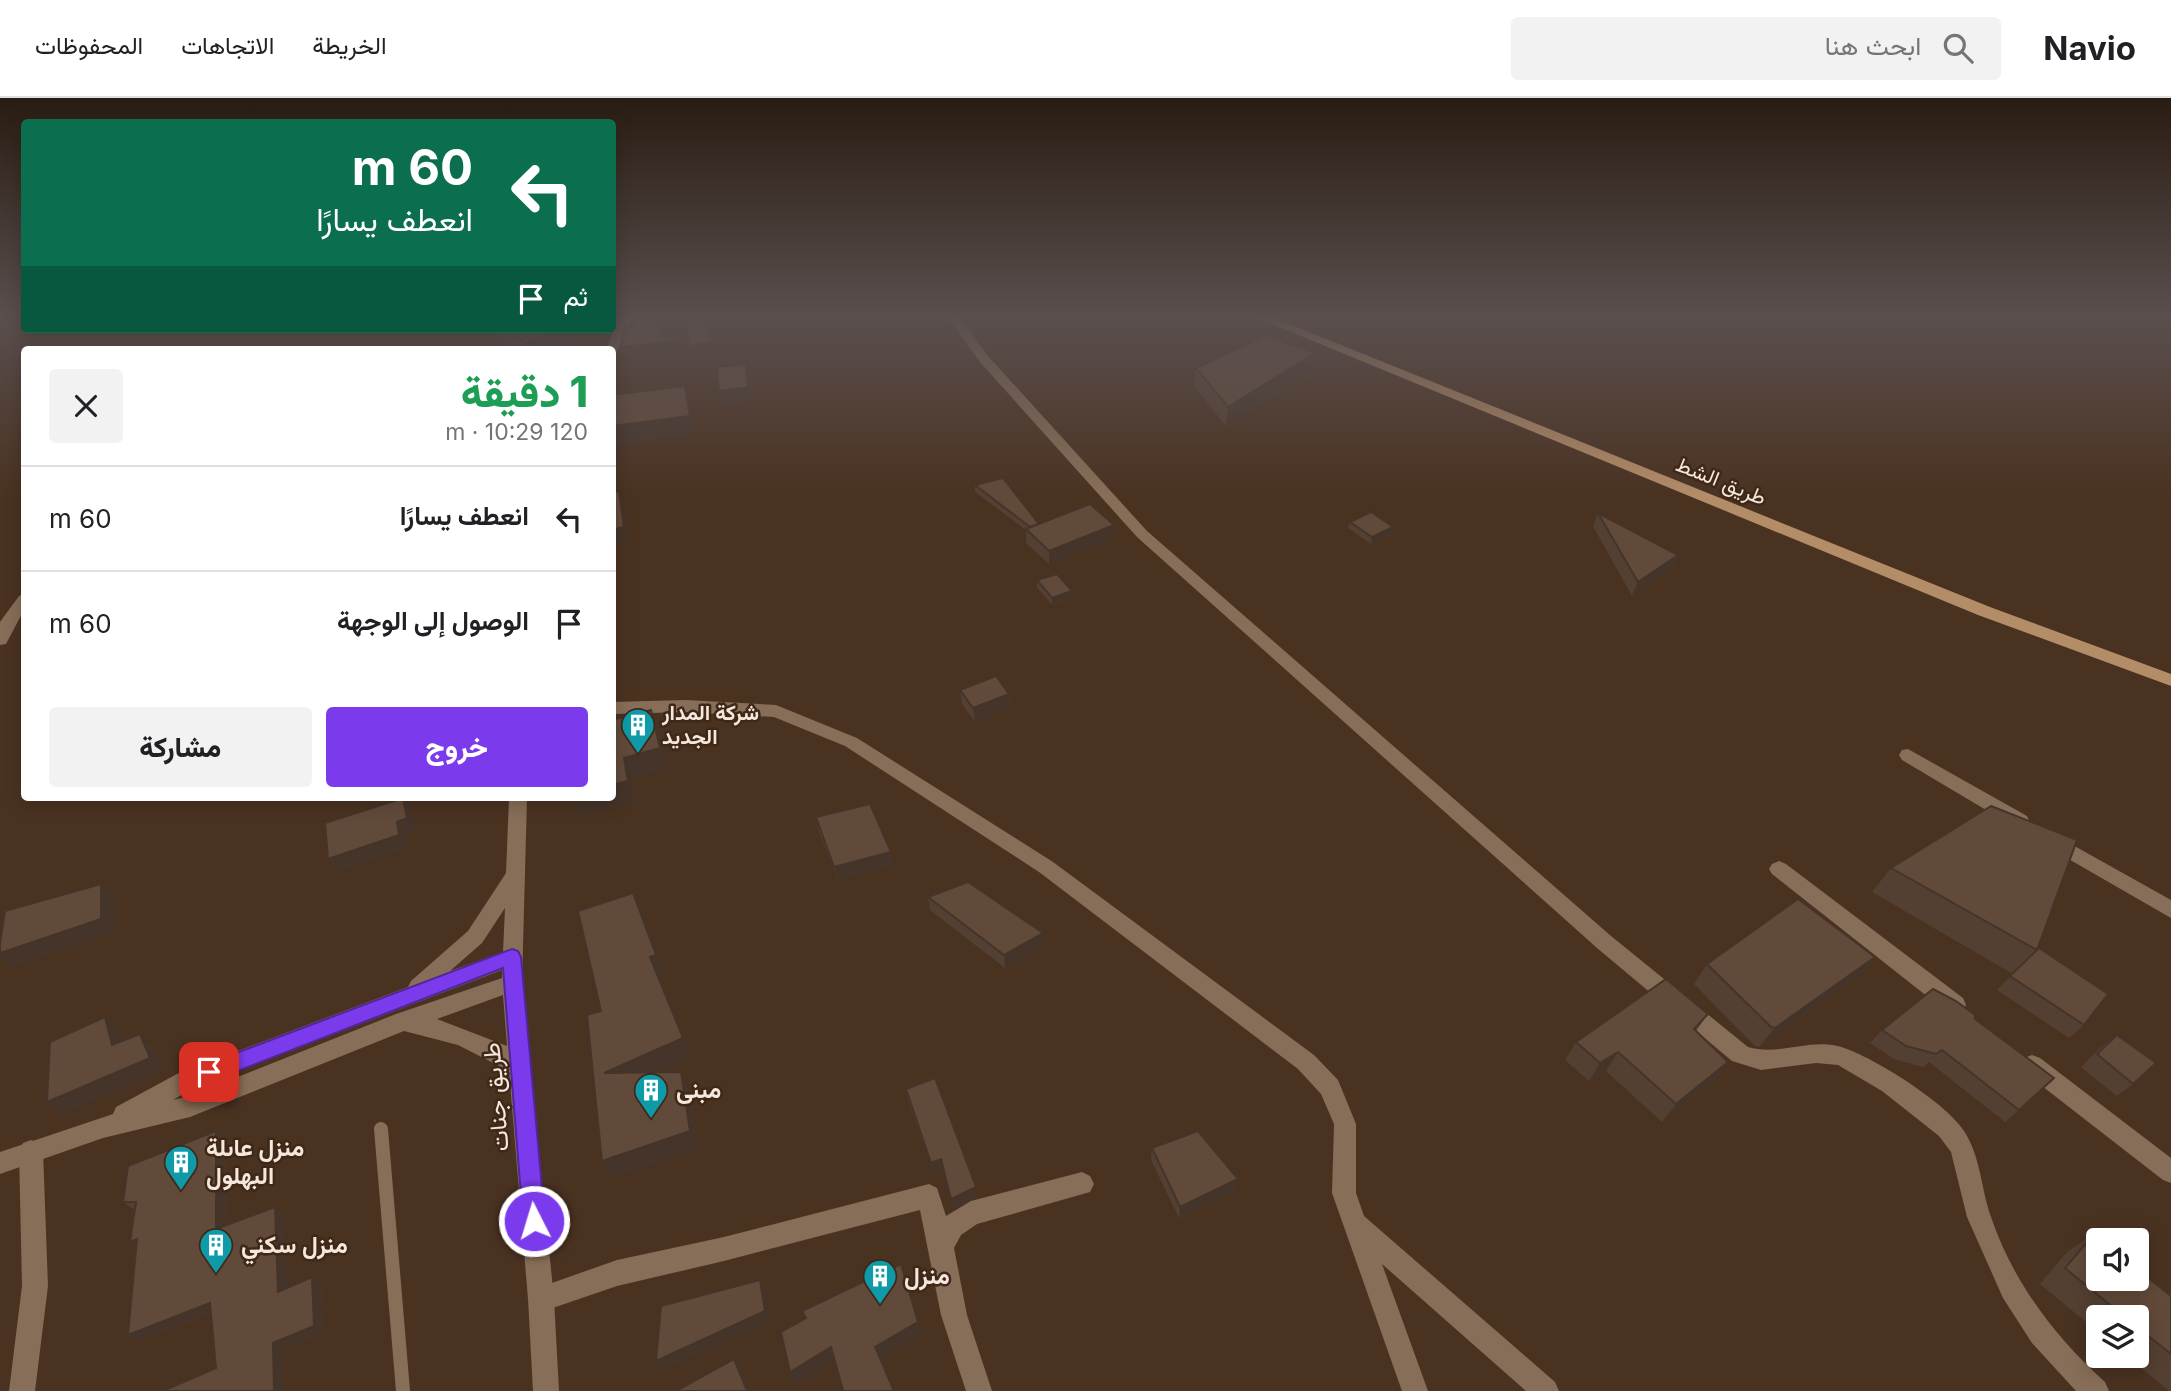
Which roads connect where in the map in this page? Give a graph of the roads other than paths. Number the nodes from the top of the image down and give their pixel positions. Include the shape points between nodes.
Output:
1 (999, 375) edge
2 (1404, 375) edge
3 (21, 603) edge
4 (4, 623) edge
5 (0, 640) edge
6 (2171, 680) edge
7 (616, 708) edge
8 (1908, 755) dead end
9 (518, 801) edge
10 (1779, 869) dead end
11 (515, 874) junction
12 (2171, 910) edge
13 (512, 957) junction
14 (512, 983) junction
15 (402, 1011) junction
16 (1975, 1020) edge
17 (2018, 1054) edge
18 (519, 1065) junction
19 (381, 1129) dead end
20 (31, 1151) junction
21 (0, 1163) edge
22 (2171, 1171) edge
23 (1082, 1184) dead end
24 (1352, 1222) junction
25 (941, 1247) junction
26 (541, 1299) junction
27 (540, 1388) edge
28 (22, 1391) edge
29 (403, 1391) edge
30 (979, 1391) edge
31 (1415, 1391) edge
32 (1546, 1391) edge
33 (2096, 1391) edge

1 - 33 street via 1142,534 1604,942 1740,1054 1761,1062 1829,1053 1850,1059 1950,1131 1959,1145 1979,1217 2013,1294 2040,1336
2 - 6 main road, طريق الشط via 1983,611
3 - 4 street
4 - 5 street
7 - 24 street via 776,711 851,742 1046,867 1306,1062 1330,1087 1345,1124 1343,1193
8 - 12 street
9 - 11 street, طريق جنات
10 - 16 street
11 - 13 street, طريق جنات
11 - 15 street via 475,937
13 - 14 street, طريق جنات
13 - 15 street
14 - 15 street
14 - 18 street, طريق جنات
15 - 18 street via 494,1048
15 - 20 street via 190,1106
17 - 22 street
18 - 26 street, طريق جنات
19 - 29 lane
20 - 21 street
20 - 28 street via 35,1286
23 - 25 street via 971,1213 952,1226
24 - 31 street
24 - 32 street
25 - 26 street via 929,1196 617,1273
25 - 30 street via 954,1315
26 - 27 street, طريق جنات

